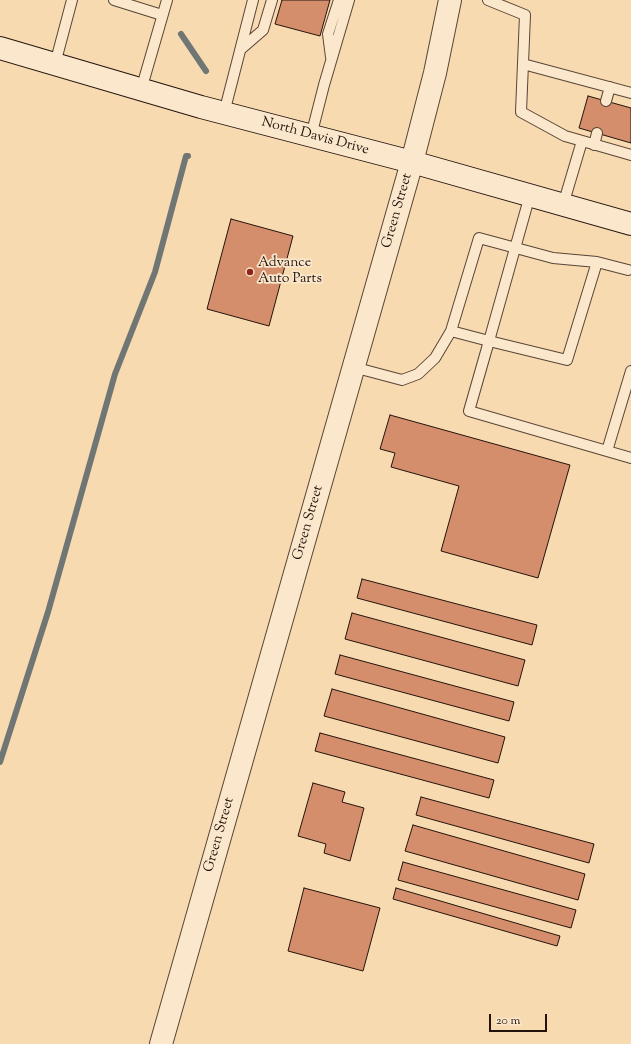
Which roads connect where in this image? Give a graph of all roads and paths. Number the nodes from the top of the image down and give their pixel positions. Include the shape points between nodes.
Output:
1 (72, 0) edge
2 (114, 0) edge
3 (167, 0) edge
4 (253, 0) edge
5 (272, 0) edge
6 (339, 0) edge
7 (349, 0) edge
8 (450, 0) edge
9 (488, 0) edge
10 (162, 15) junction
11 (0, 48) edge
12 (241, 49) junction
13 (331, 61) junction
14 (55, 64) junction
15 (523, 64) junction
16 (610, 87) junction
17 (141, 90) junction
18 (631, 93) edge
19 (606, 101) dead end
20 (224, 113) junction
21 (598, 133) dead end
22 (311, 136) junction
23 (582, 141) junction
24 (594, 145) junction
25 (631, 155) edge
26 (412, 162) junction
27 (530, 196) junction
28 (563, 205) junction
29 (631, 224) edge
30 (514, 248) junction
31 (597, 262) junction
32 (628, 270) dead end
33 (451, 331) junction
34 (489, 341) junction
35 (353, 367) junction
36 (631, 371) edge
37 (607, 451) junction
38 (631, 458) edge
39 (161, 1044) edge

1 - 14 lane
2 - 10 lane
3 - 10 lane
4 - 12 lane
5 - 12 lane via 263,30
6 - 13 lane via 328,34
7 - 13 lane
8 - 26 street, Green Street
9 - 15 lane via 525,15
10 - 17 lane
11 - 14 street, North Davis Drive
12 - 20 lane
13 - 22 lane
14 - 17 street, North Davis Drive
15 - 16 lane
15 - 23 lane via 521,112 564,136
16 - 18 lane
16 - 19 lane
17 - 20 street, North Davis Drive
20 - 22 street, North Davis Drive
21 - 24 lane
22 - 26 street, North Davis Drive
23 - 24 lane
23 - 28 lane
24 - 25 lane
26 - 27 street, North Davis Drive
26 - 35 street, Green Street
27 - 28 street, North Davis Drive
27 - 30 lane
28 - 29 street, North Davis Drive
30 - 31 lane via 553,258
30 - 33 lane via 479,238 472,275
30 - 34 lane via 492,308
31 - 32 lane
31 - 34 lane via 567,360
33 - 34 lane
33 - 35 lane via 435,358 418,374 402,380
34 - 37 lane via 469,411
35 - 39 street, Green Street
36 - 37 lane
37 - 38 lane

